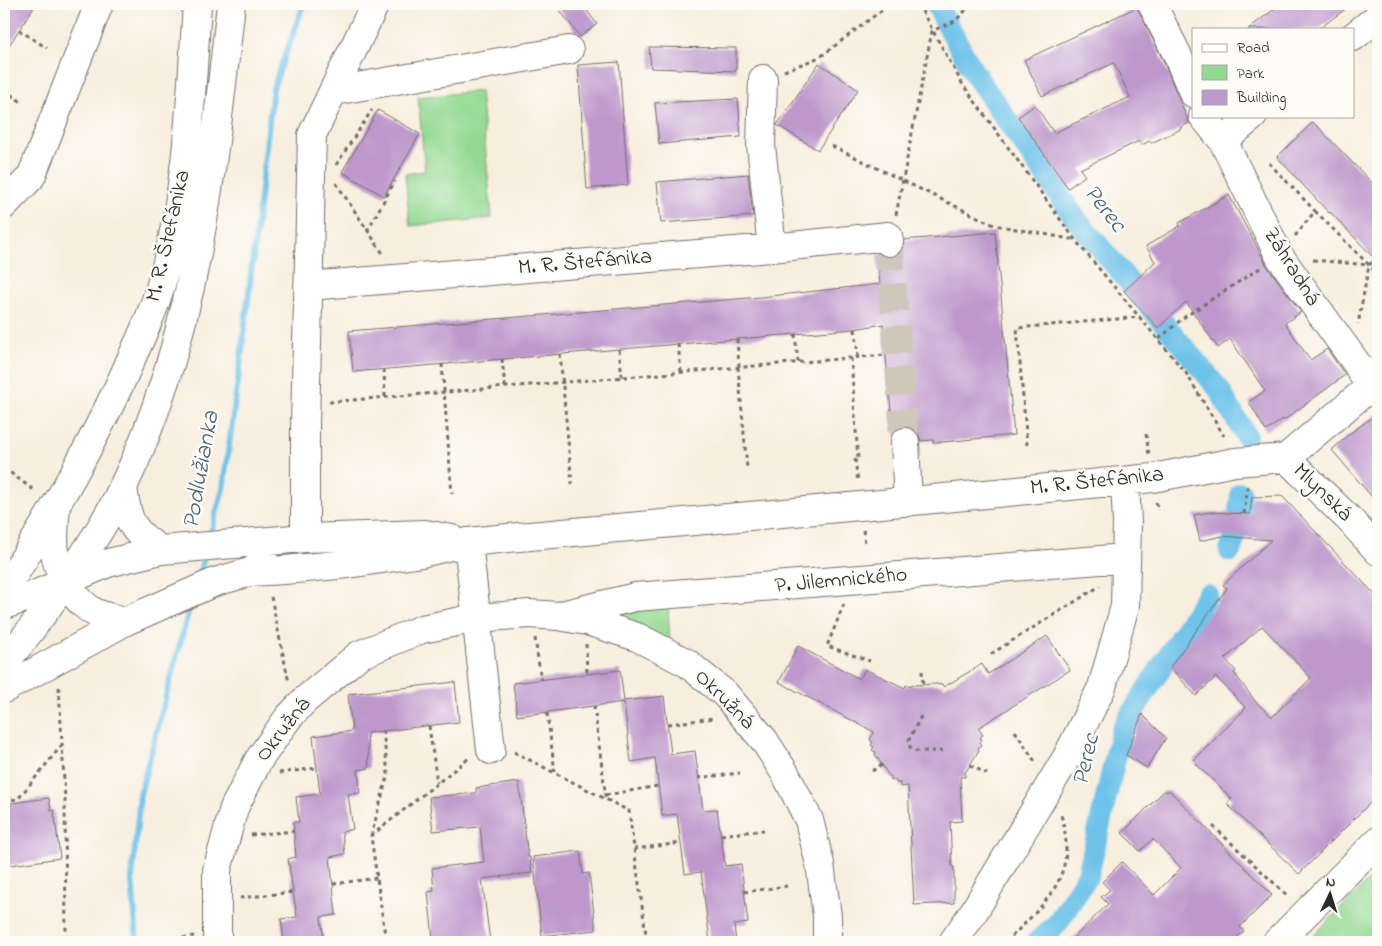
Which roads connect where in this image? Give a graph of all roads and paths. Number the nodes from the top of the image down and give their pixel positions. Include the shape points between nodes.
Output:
1 (99, 4) edge
2 (197, 4) edge
3 (231, 4) edge
4 (376, 4) edge
5 (890, 4) edge
6 (918, 4) edge
7 (972, 4) edge
8 (1152, 4) edge
9 (1378, 17) edge
10 (19, 30) dead end
11 (932, 31) junction
12 (1354, 36) edge
13 (47, 48) dead end
14 (569, 50) dead end
15 (763, 79) joint
16 (390, 81) junction
17 (4, 90) edge
18 (334, 91) junction
19 (1192, 92) edge
20 (23, 104) dead end
21 (1204, 118) edge
22 (1251, 118) edge
23 (1223, 141) junction
24 (832, 146) dead end
25 (1269, 163) dead end
26 (321, 174) junction
27 (396, 181) dead end
28 (903, 181) junction
29 (4, 206) edge
30 (1315, 211) junction
31 (367, 231) junction
32 (888, 239) joint
33 (1076, 240) junction
34 (772, 248) junction
35 (1280, 256) junction
36 (1378, 257) edge
37 (1370, 265) junction
38 (1378, 274) edge
39 (400, 278) junction
40 (308, 286) junction
41 (1140, 317) junction
42 (854, 329) dead end
43 (1357, 331) dead end
44 (795, 334) dead end
45 (737, 339) dead end
46 (1159, 339) junction
47 (678, 344) dead end
48 (619, 349) dead end
49 (560, 354) dead end
50 (886, 355) dead end
51 (858, 357) junction
52 (851, 358) junction
53 (502, 359) dead end
54 (798, 362) junction
55 (442, 364) dead end
56 (739, 367) junction
57 (384, 369) dead end
58 (681, 372) junction
59 (1376, 374) edge
60 (622, 377) junction
61 (562, 382) junction
62 (505, 387) junction
63 (445, 392) junction
64 (386, 397) junction
65 (305, 404) junction
66 (1146, 434) dead end
67 (1224, 436) dead end
68 (905, 442) tunnel mouth
69 (1027, 445) dead end
70 (1286, 458) junction
71 (1150, 460) dead end
72 (4, 468) edge
73 (747, 468) dead end
74 (1125, 480) junction
75 (572, 484) dead end
76 (1248, 486) dead end
77 (124, 487) junction
78 (858, 488) dead end
79 (452, 494) dead end
80 (46, 498) junction
81 (908, 502) junction
82 (1156, 502) dead end
83 (1158, 510) dead end
84 (1244, 514) dead end
85 (863, 530) dead end
86 (305, 538) junction
87 (468, 542) junction
88 (865, 543) dead end
89 (173, 550) junction
90 (1378, 551) edge
91 (1125, 558) junction
92 (348, 564) junction
93 (250, 572) junction
94 (854, 580) junction
95 (65, 582) junction
96 (1103, 584) dead end
97 (4, 591) edge
98 (270, 597) dead end
99 (4, 605) edge
100 (558, 616) junction
101 (476, 618) junction
102 (126, 621) junction
103 (533, 630) dead end
104 (585, 642) dead end
105 (991, 654) dead end
106 (870, 661) dead end
107 (4, 663) edge
108 (922, 671) dead end
109 (588, 674) dead end
110 (541, 680) dead end
111 (923, 684) dead end
112 (59, 686) dead end
113 (4, 689) edge
114 (305, 700) junction
115 (594, 706) dead end
116 (547, 713) dead end
117 (921, 716) dead end
118 (717, 718) dead end
119 (668, 724) dead end
120 (429, 726) dead end
121 (1015, 730) dead end
122 (383, 731) dead end
123 (62, 745) junction
124 (491, 750) junction
125 (944, 751) dead end
126 (882, 765) dead end
127 (970, 765) dead end
128 (317, 768) dead end
129 (872, 771) dead end
130 (740, 772) dead end
131 (555, 773) junction
132 (273, 774) dead end
133 (987, 774) dead end
134 (698, 778) dead end
135 (1043, 782) junction
136 (437, 784) junction
137 (658, 786) dead end
138 (606, 797) junction
139 (4, 801) edge
140 (1212, 826) dead end
141 (764, 830) dead end
142 (294, 831) dead end
143 (247, 835) dead end
144 (721, 835) dead end
145 (372, 836) junction
146 (1378, 841) edge
147 (681, 843) dead end
148 (634, 849) junction
149 (377, 878) junction
150 (333, 884) dead end
151 (787, 886) dead end
152 (293, 892) dead end
153 (744, 892) dead end
154 (236, 898) dead end
155 (1289, 898) dead end
156 (9, 926) dead end
157 (4, 930) edge
158 (386, 940) edge
159 (66, 942) edge
160 (217, 942) edge
161 (354, 942) edge
162 (647, 942) edge
163 (827, 942) edge
164 (953, 942) edge
165 (1006, 942) edge
166 (1278, 942) edge

1 - 29 street via 31,177
2 - 80 street, M. R. Štefánika via 185,167 162,283 109,408
3 - 77 street, M. R. Štefánika via 211,175 194,271 170,367
4 - 18 street
5 - 15 path via 820,57
6 - 11 path
7 - 11 path via 955,21
8 - 19 street
9 - 12 street
10 - 13 path
11 - 28 path
11 - 33 path via 963,85
14 - 16 street
15 - 34 street via 761,145
16 - 18 street
16 - 26 path
17 - 20 path
18 - 26 street via 312,134
21 - 23 street, Záhradná
22 - 23 street
23 - 35 street, Záhradná
24 - 28 path
25 - 30 path
26 - 31 path
26 - 40 street
27 - 31 path
28 - 32 path via 894,228
28 - 33 path via 994,225
30 - 35 path
30 - 37 path
31 - 39 path
32 - 34 street, M. R. Štefánika
33 - 41 path
34 - 39 street, M. R. Štefánika
35 - 37 path
35 - 46 path via 1183,318
35 - 59 street, Záhradná via 1357,364
36 - 37 path
37 - 38 path
37 - 43 path
39 - 40 street, M. R. Štefánika
40 - 65 street
41 - 46 path
41 - 69 path via 1017,328
42 - 51 path
44 - 54 path
45 - 56 path
46 - 67 path via 1186,373
47 - 58 path
48 - 60 path
49 - 61 path
50 - 51 path
51 - 52 path
52 - 54 path
52 - 78 path
53 - 62 path
54 - 56 path
55 - 63 path
56 - 58 path
56 - 73 path
57 - 64 path
58 - 60 path
59 - 70 street
60 - 61 path
61 - 62 path
61 - 75 path
62 - 63 path
63 - 64 path
63 - 79 path
64 - 65 path
65 - 86 street
66 - 71 path
68 - 81 street
70 - 74 street, M. R. Štefánika via 1235,462 1153,478
70 - 90 street, Mlynská
72 - 80 path
74 - 81 street, M. R. Štefánika
74 - 91 street
76 - 84 path
77 - 89 street, M. R. Štefánika via 126,510 134,528 144,540
77 - 95 street, M. R. Štefánika
80 - 95 street, M. R. Štefánika via 55,558
80 - 97 street, M. R. Štefánika
81 - 87 street, M. R. Štefánika
82 - 83 path
85 - 88 path
86 - 87 street, M. R. Štefánika via 424,534
86 - 89 street, M. R. Štefánika
86 - 92 street
86 - 93 street, M. R. Štefánika
87 - 92 street, M. R. Štefánika via 422,553
87 - 101 street
89 - 95 street, M. R. Štefánika via 108,563
91 - 94 street, P. Jilemnického
91 - 135 street via 1125,606 1102,687 1068,755
92 - 93 street, M. R. Štefánika
93 - 102 street, M. R. Štefánika via 215,582
94 - 100 street, P. Jilemnického via 635,597
94 - 106 path via 827,646
95 - 99 street, M. R. Štefánika
95 - 102 street, M. R. Štefánika via 82,604 97,614
95 - 107 street, M. R. Štefánika via 29,634
96 - 105 path
98 - 114 path via 290,688
100 - 101 street, Okružná via 530,614
100 - 163 street, Okružná via 587,621 637,637 687,663 725,694 764,740 809,820 820,864
101 - 114 street, Okružná via 422,629 359,655
101 - 124 street
102 - 113 street, M. R. Štefánika
103 - 110 path
104 - 109 path
108 - 111 path
112 - 123 path
114 - 160 street, Okružná via 258,761 234,808 216,870
115 - 138 path
116 - 131 path
117 - 125 path via 909,740 909,748 916,752
118 - 119 path
120 - 136 path
121 - 135 path
122 - 145 path via 388,774
123 - 139 path via 18,799
123 - 159 path
124 - 131 path via 506,748
124 - 136 path via 477,752
126 - 129 path
127 - 133 path
128 - 132 path
130 - 134 path
131 - 138 path
135 - 164 street via 1028,819
135 - 165 path via 1059,807 1065,828 1066,863 1061,877 1039,910
136 - 145 path
137 - 138 path
138 - 148 path via 629,811
140 - 155 path
141 - 144 path
142 - 143 path
145 - 149 path
146 - 166 street
147 - 148 path
148 - 162 path
149 - 150 path
149 - 158 path
151 - 153 path
152 - 154 path
156 - 157 path
158 - 161 path

